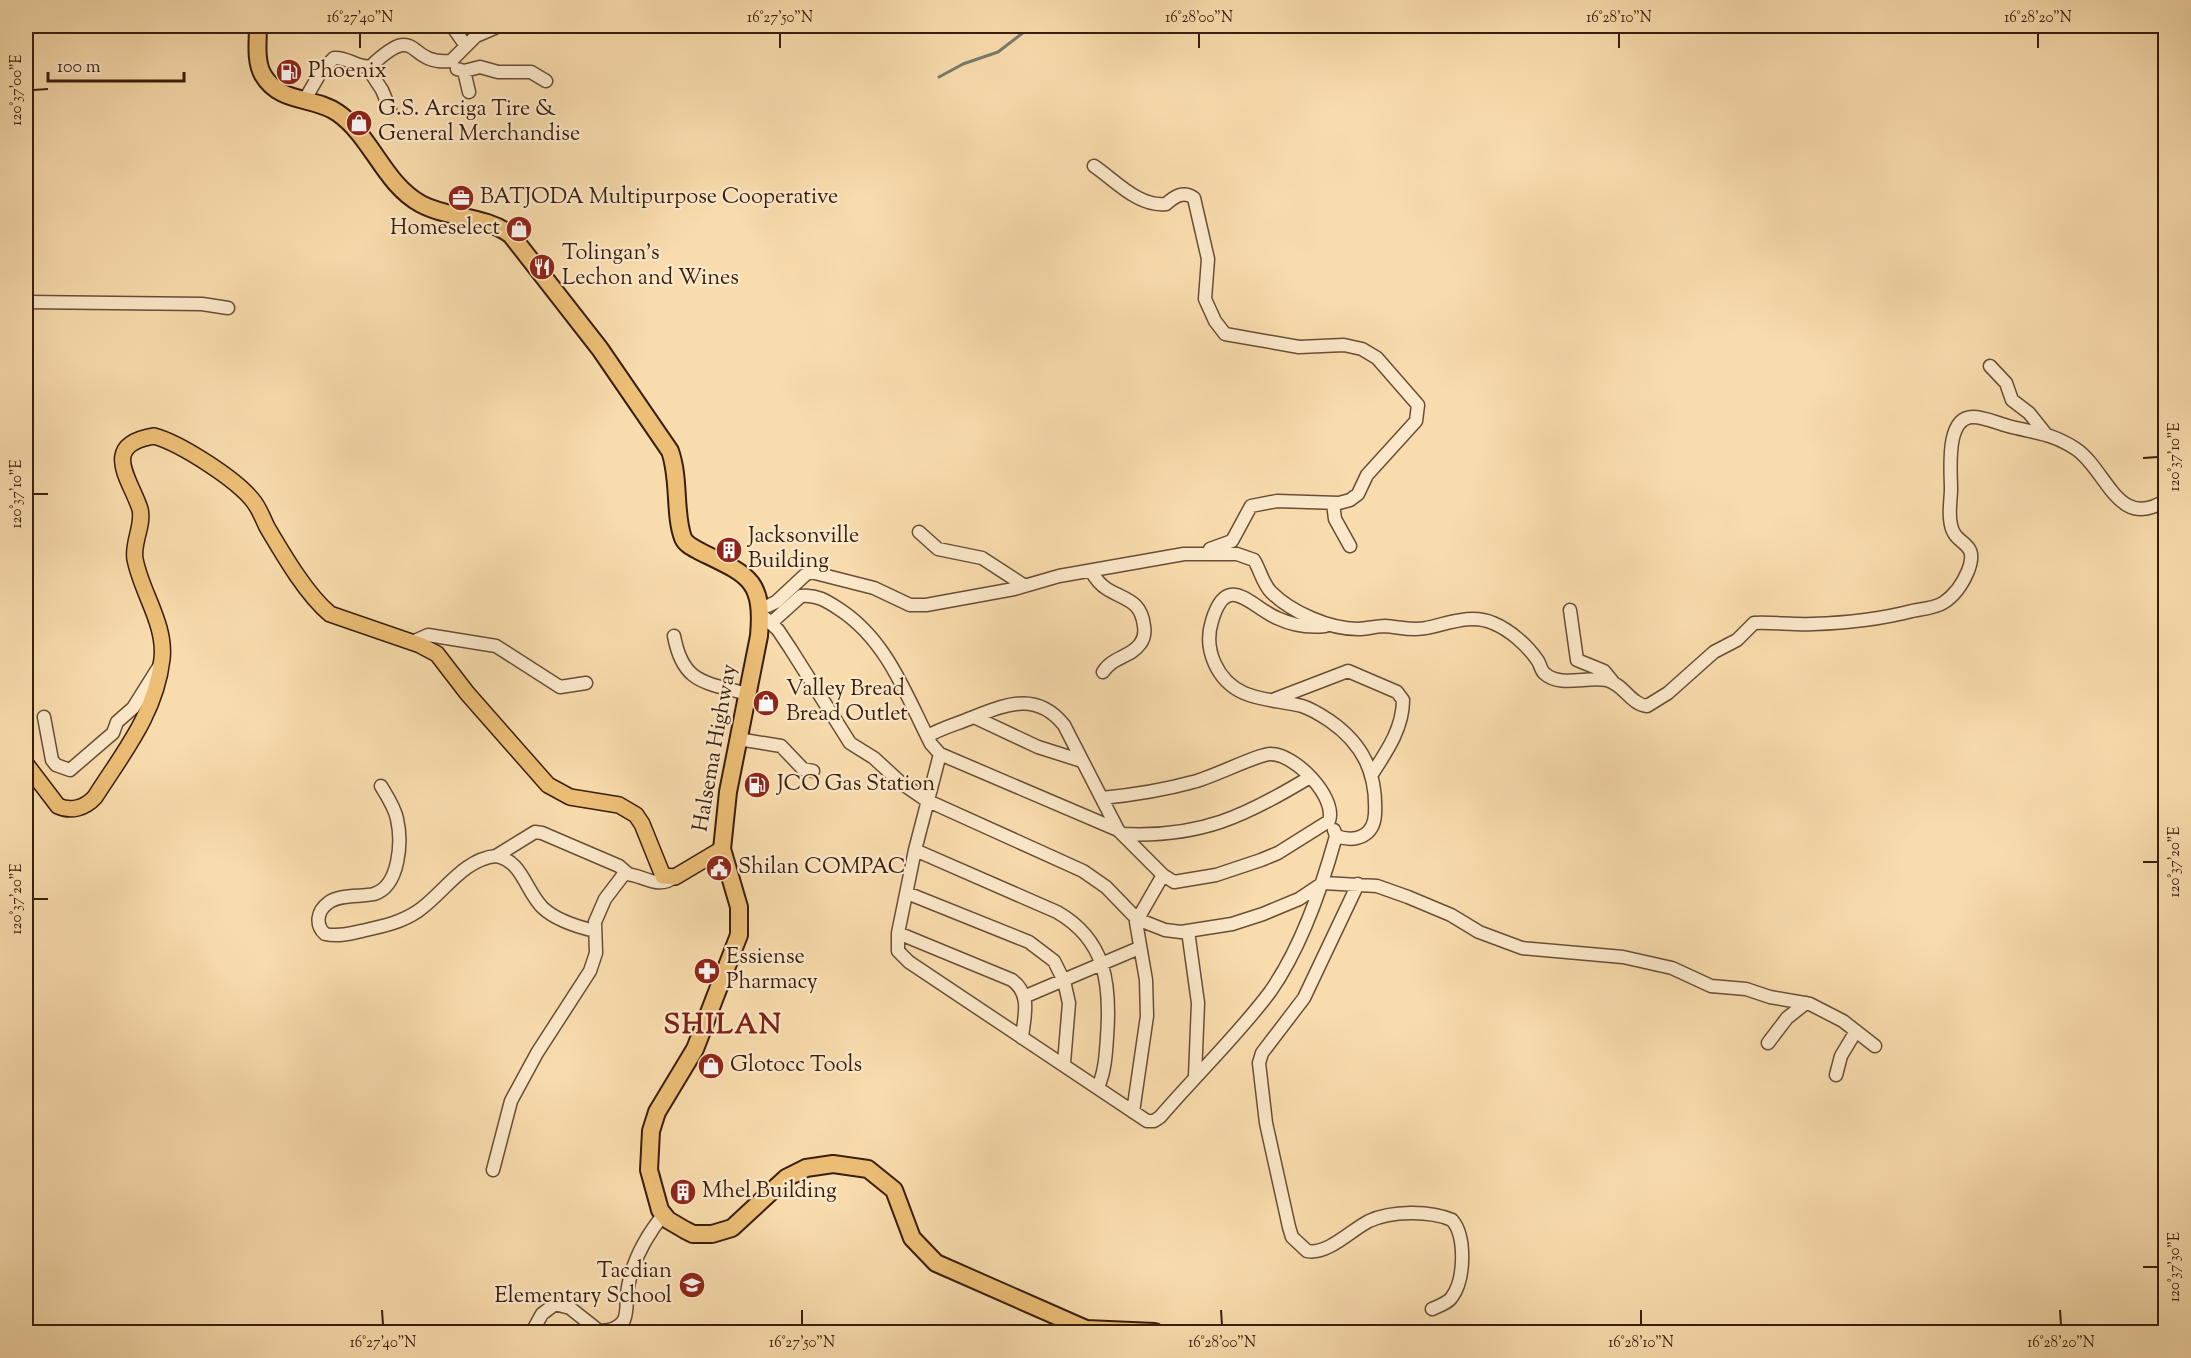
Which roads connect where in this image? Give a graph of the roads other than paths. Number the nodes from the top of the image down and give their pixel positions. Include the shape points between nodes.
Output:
1 (258, 26) edge
2 (452, 26) edge
3 (498, 26) edge
4 (465, 46) junction
5 (451, 61) junction
6 (366, 68) junction
7 (464, 71) junction
8 (546, 81) dead end
9 (469, 92) dead end
10 (304, 101) junction
11 (390, 109) dead end
12 (1094, 166) dead end
13 (26, 302) edge
14 (228, 308) dead end
15 (1990, 366) dead end
16 (2045, 433) junction
17 (2166, 500) edge
18 (1333, 503) junction
19 (919, 532) dead end
20 (1350, 546) dead end
21 (1200, 552) junction
22 (1091, 571) junction
23 (1025, 585) junction
24 (1570, 610) dead end
25 (764, 615) junction
26 (1330, 625) junction
27 (674, 636) dead end
28 (412, 642) junction
29 (162, 661) junction
30 (1103, 672) dead end
31 (586, 683) dead end
32 (1613, 683) junction
33 (747, 694) junction
34 (1273, 700) junction
35 (44, 717) dead end
36 (974, 717) junction
37 (928, 736) junction
38 (738, 740) junction
39 (939, 754) junction
40 (1082, 761) junction
41 (26, 764) edge
42 (813, 771) dead end
43 (1372, 774) junction
44 (1310, 777) junction
45 (381, 786) dead end
46 (1102, 798) junction
47 (926, 800) junction
48 (1329, 821) junction
49 (1120, 832) junction
50 (1336, 836) junction
51 (722, 849) junction
52 (915, 850) junction
53 (496, 856) junction
54 (627, 873) junction
55 (1163, 875) junction
56 (675, 877) junction
57 (1323, 883) junction
58 (1358, 884) junction
59 (907, 893) junction
60 (1137, 919) junction
61 (595, 931) junction
62 (1188, 931) junction
63 (898, 933) junction
64 (1139, 948) junction
65 (1102, 964) junction
66 (1064, 981) junction
67 (1026, 996) junction
68 (1806, 1003) junction
69 (1856, 1031) junction
70 (1022, 1038) junction
71 (1768, 1043) dead end
72 (1875, 1046) dead end
73 (1064, 1063) junction
74 (1836, 1075) dead end
75 (1195, 1076) junction
76 (1098, 1087) junction
77 (1133, 1112) junction
78 (493, 1170) dead end
79 (664, 1214) junction
80 (1432, 1309) dead end
81 (532, 1332) edge
82 (599, 1332) edge
83 (1155, 1332) edge

1 - 10 highway via 262,74 285,96
2 - 4 street
3 - 4 street
4 - 5 street
5 - 6 street via 433,60 399,44
5 - 7 street
6 - 10 street via 344,57 334,58
6 - 11 street
7 - 8 street via 480,67 498,72 531,72
7 - 9 street
10 - 25 highway via 332,110 346,120 399,185 421,203 484,222 511,235 600,349 670,451 686,542 748,578
12 - 18 street via 1150,203 1166,204 1186,194 1194,198 1208,259 1205,298 1225,334 1299,347 1344,345 1362,349 1377,358 1416,402 1416,421 1366,475 1358,494
13 - 14 street via 202,304
15 - 16 street via 2006,383 2012,400
16 - 17 street via 2086,457 2110,491 2132,508 2150,508
16 - 32 street via 1970,417 1957,426 1951,450 1950,524 1957,537 1971,549 1972,557 1962,585 1943,603 1890,617 1814,624 1754,623 1649,706 1639,705
18 - 20 street via 1335,519
18 - 21 street via 1277,501 1251,506 1232,541
19 - 23 street via 939,549 982,558
21 - 22 street
21 - 26 street via 1237,554 1254,560 1270,591 1311,618
22 - 23 street
22 - 30 street via 1105,588 1134,601 1143,615 1142,642
23 - 25 street via 917,605 874,588 811,572
24 - 32 street via 1577,660 1604,671
25 - 33 highway, Halsema Highway
25 - 37 street via 801,596 818,597 843,611 882,650
25 - 47 street via 790,648 848,741
26 - 32 street via 1418,629 1465,619 1483,620 1518,639 1544,672 1553,677 1562,681 1596,678
26 - 34 street via 1306,626 1277,618 1244,596 1222,600 1208,632 1214,664 1235,687
27 - 33 street via 682,666 694,678
28 - 29 main road via 330,614 321,607 242,489 224,474 154,436 134,443 126,450 122,463 140,510 135,560 163,642
28 - 31 street via 428,635 496,646 560,687
28 - 56 main road via 443,660 548,785 570,797 631,810 642,824 661,874
29 - 35 street via 113,733 73,769 60,768 51,760
29 - 41 main road via 151,708 89,803 72,809 58,806
33 - 38 highway, Halsema Highway
34 - 43 street via 1304,706 1345,732 1365,756
34 - 43 street via 1348,671 1397,692 1403,700 1400,723
36 - 37 street
36 - 40 street via 1038,747
36 - 40 street via 1008,704 1024,702 1039,706 1059,719
37 - 39 street
38 - 42 street via 780,746 803,769
38 - 51 highway, Halsema Highway
39 - 47 street
39 - 49 street
40 - 46 street
43 - 50 street via 1376,800 1370,831 1356,838
44 - 46 street via 1288,758 1270,753 1193,783
44 - 48 street via 1328,803
44 - 49 street via 1244,815 1208,827 1147,834
45 - 53 street via 398,819 397,866 390,882 376,893 329,901 319,912 318,924 325,934 354,933 406,918 430,902 454,877
46 - 49 street
47 - 52 street
47 - 60 street via 1083,871 1106,887
48 - 50 street
48 - 55 street via 1278,853 1222,873 1181,883
49 - 55 street
50 - 57 street
51 - 56 main road
51 - 79 highway, Halsema Highway via 739,907 739,934 695,1049 657,1112 651,1131 649,1170
52 - 59 street
52 - 65 street via 1070,920 1090,941
53 - 54 street via 535,832 619,866
53 - 61 street via 506,859 522,875 547,912
54 - 56 street via 658,882
54 - 61 street via 605,899
55 - 60 street
57 - 58 street
57 - 62 street via 1299,899 1263,914
57 - 75 street via 1269,992
58 - 68 street via 1408,897 1522,948 1623,957 1672,968 1711,986 1746,989 1770,998
58 - 80 street via 1304,998 1262,1053 1258,1075 1266,1123 1292,1237 1306,1251 1320,1251 1382,1216 1410,1214 1452,1220 1462,1238 1458,1284 1452,1297
59 - 63 street
59 - 66 street via 1029,942 1054,961
60 - 62 street via 1165,930
60 - 64 street
61 - 78 street via 595,961 511,1101
62 - 75 street via 1198,1003
63 - 67 street via 1012,981
63 - 70 street via 898,951 909,962
64 - 65 street
64 - 77 street via 1146,980 1147,1016
65 - 66 street
65 - 76 street via 1108,980 1109,1014
66 - 67 street
66 - 73 street via 1069,1026
67 - 70 street
68 - 69 street
68 - 71 street via 1787,1018
69 - 72 street
69 - 74 street via 1843,1050
70 - 73 street
73 - 76 street
75 - 77 street via 1154,1121
76 - 77 street
79 - 82 street via 636,1257 625,1317 617,1327
79 - 83 highway via 693,1234 721,1232 732,1228 795,1173 816,1165 856,1166 878,1175 894,1190 912,1238 936,1263 1086,1329
81 - 82 street via 542,1314 555,1304 570,1308

